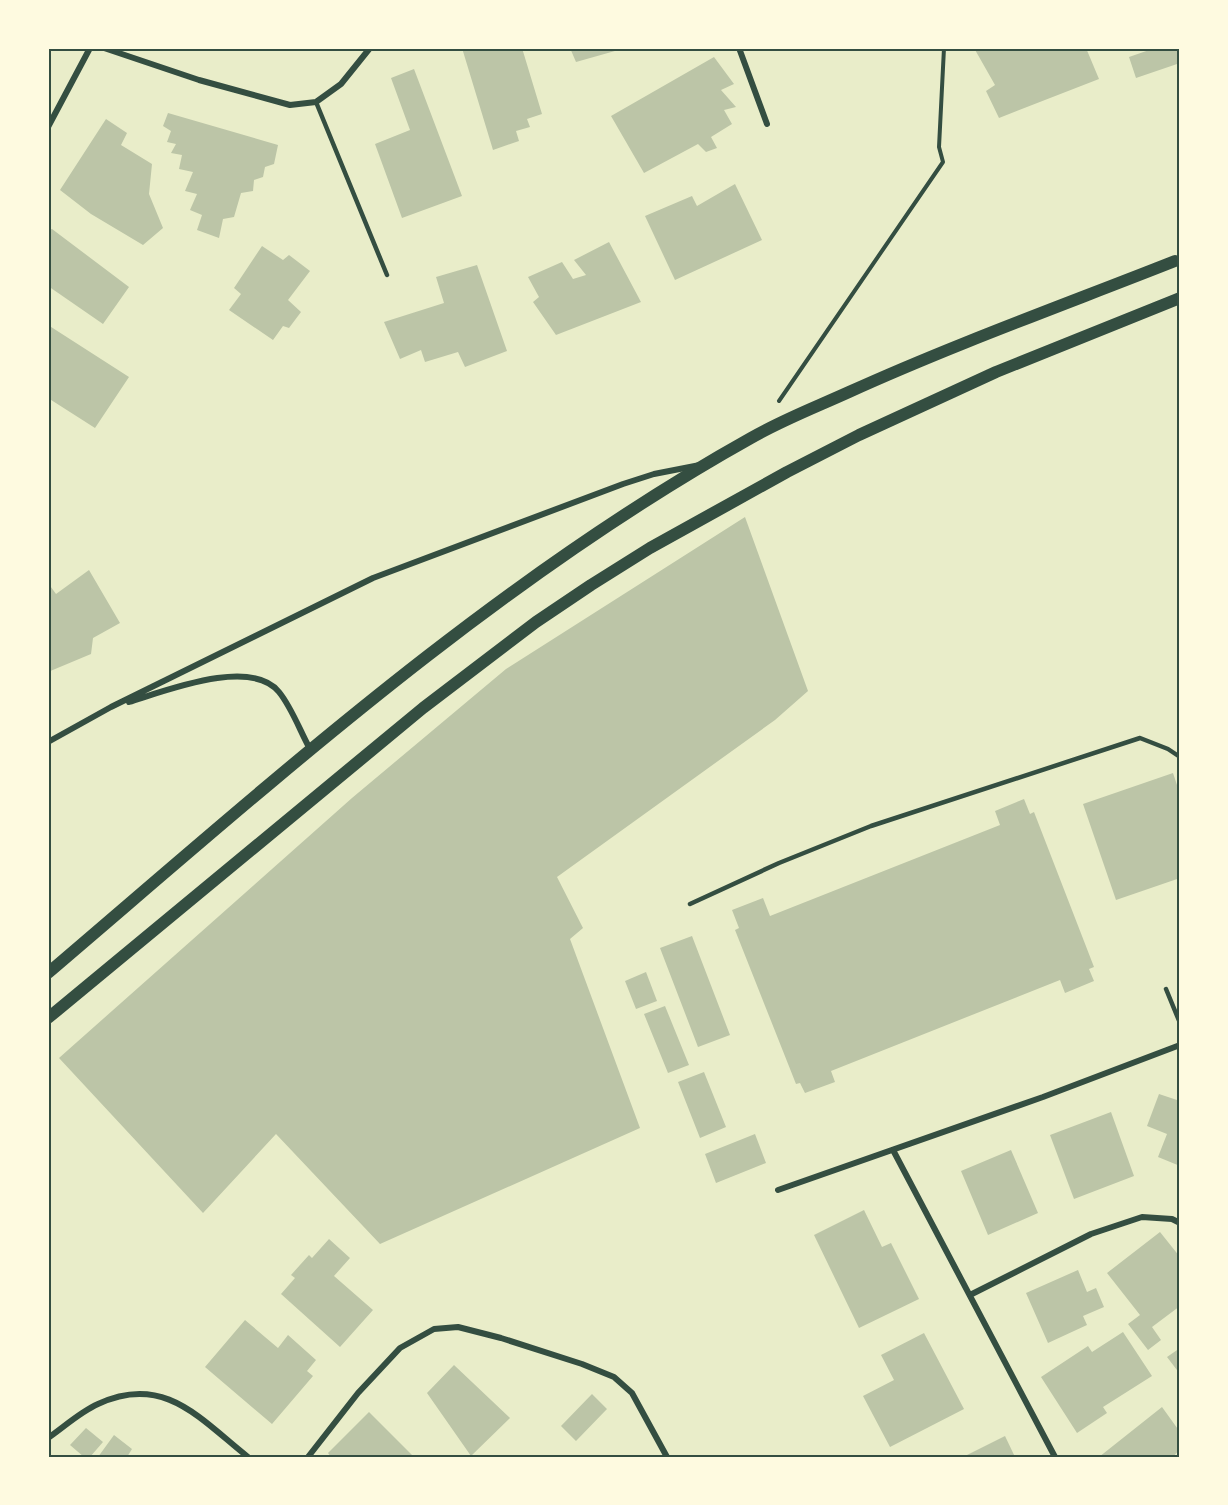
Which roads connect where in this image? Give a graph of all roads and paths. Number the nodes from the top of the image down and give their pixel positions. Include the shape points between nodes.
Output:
1 (90, 48) edge
2 (104, 48) edge
3 (370, 48) edge
4 (739, 48) edge
5 (944, 48) edge
6 (316, 102) junction
7 (767, 124) dead end
8 (48, 127) edge
9 (1175, 261) dead end
10 (387, 275) dead end
11 (1180, 298) edge
12 (775, 406) dead end
13 (706, 464) junction
14 (111, 707) junction
15 (48, 742) edge
16 (310, 749) junction
17 (1180, 757) edge
18 (690, 904) dead end
19 (48, 973) edge
20 (1166, 989) dead end
21 (48, 1018) edge
22 (1180, 1023) edge
23 (1180, 1045) edge
24 (893, 1150) junction
25 (778, 1190) dead end
26 (1180, 1223) edge
27 (970, 1295) junction
28 (48, 1438) edge
29 (248, 1457) edge
30 (308, 1457) edge
31 (667, 1457) edge
32 (1055, 1457) edge

1 - 8 street
2 - 6 street via 266,100 290,105
3 - 6 street via 341,84
4 - 7 street
5 - 12 path via 939,147 944,162
6 - 10 lane
9 - 13 main road via 899,370 755,435
11 - 21 main road via 996,372 859,435 650,548 591,585 423,708
13 - 14 street via 680,467 623,484 373,578
13 - 16 main road via 506,596
14 - 15 street
14 - 16 street via 194,682 254,677 278,691
16 - 19 main road
17 - 18 lane via 1140,738 871,826
20 - 22 lane
23 - 24 street
24 - 25 street
24 - 27 street
26 - 27 street via 1142,1217 1091,1234
27 - 32 street
28 - 29 street via 96,1405 143,1393 170,1399
30 - 31 street via 358,1393 400,1348 434,1329 458,1327 614,1377 632,1394

